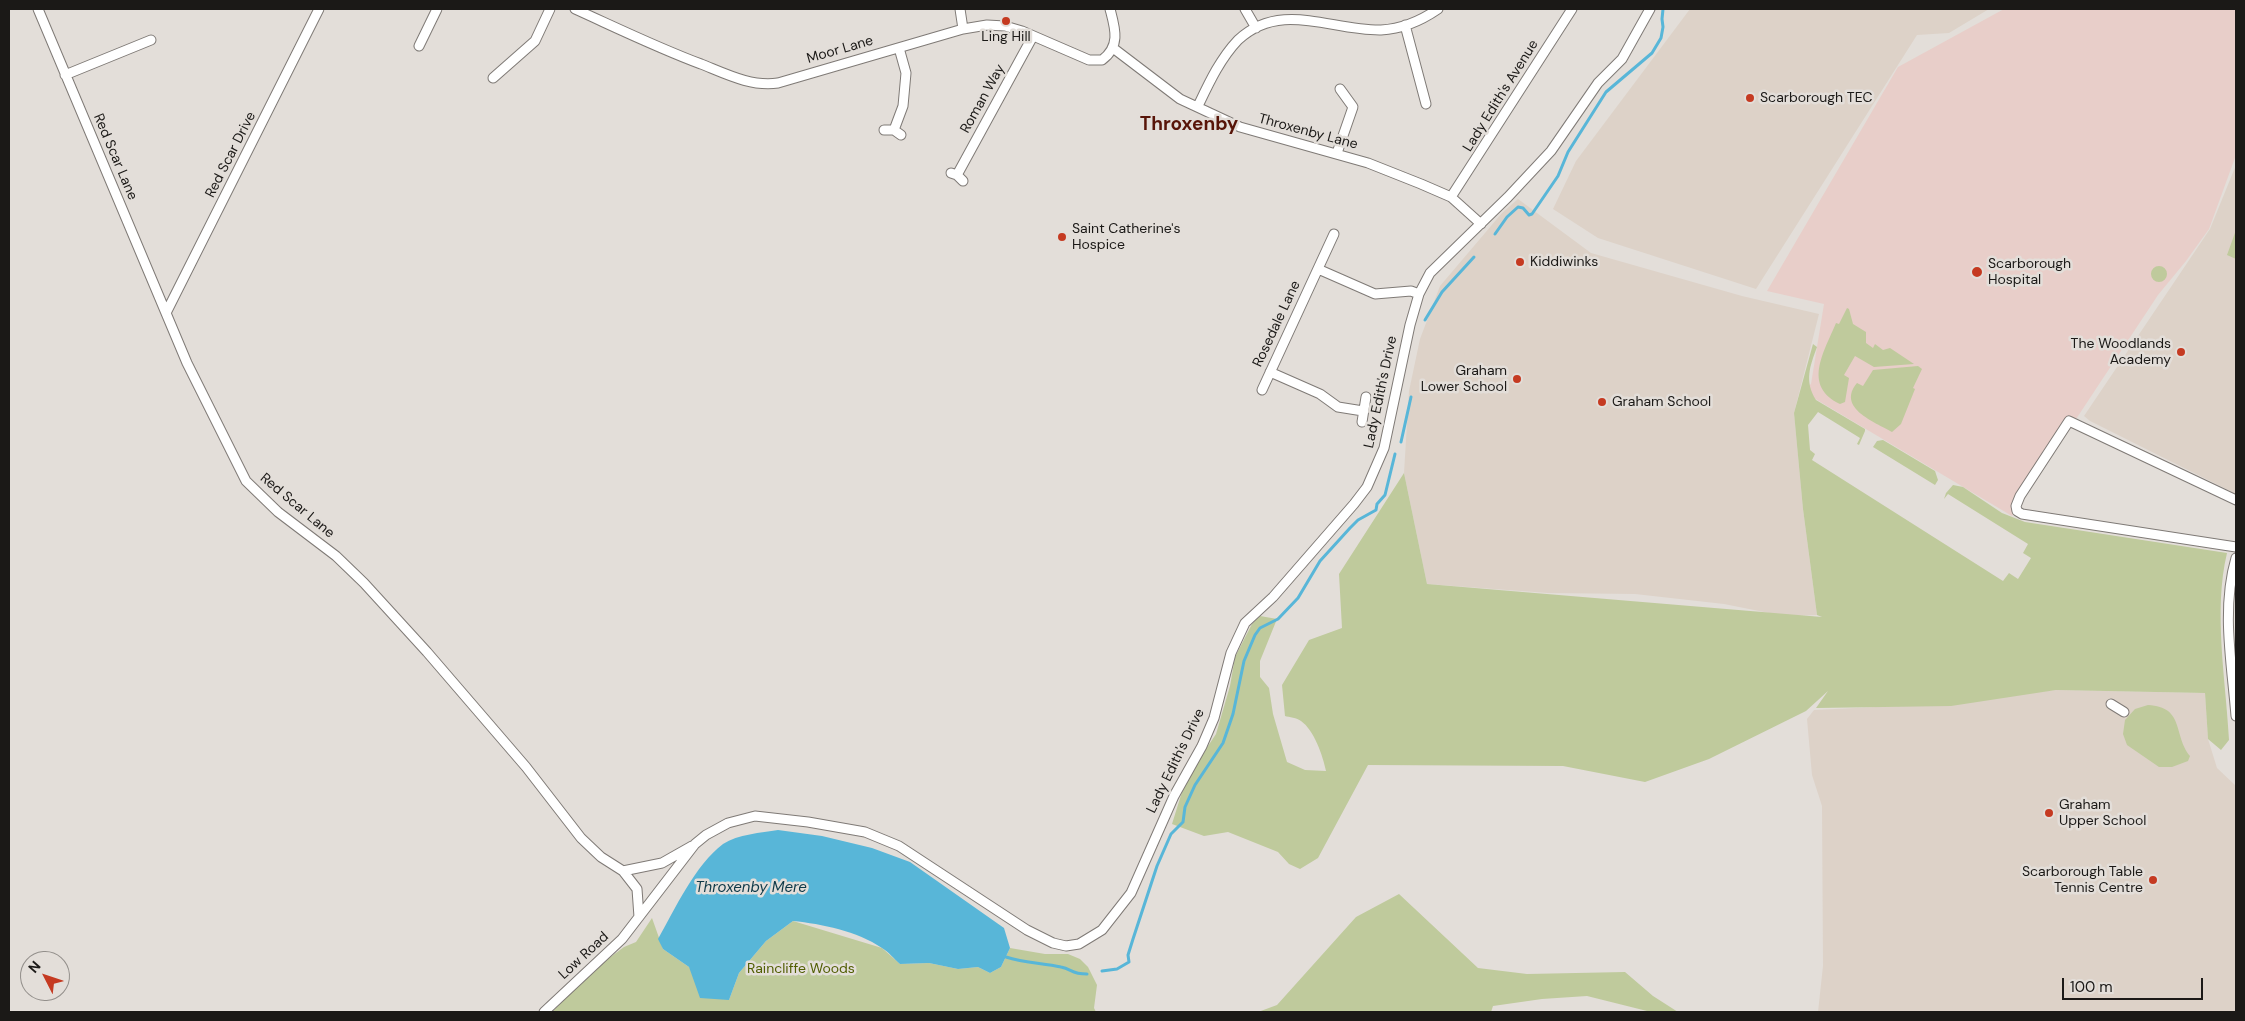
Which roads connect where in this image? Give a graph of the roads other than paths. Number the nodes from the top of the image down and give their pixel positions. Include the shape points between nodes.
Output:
1 (38, 9) edge
2 (319, 9) edge
3 (437, 9) edge
4 (550, 9) edge
5 (576, 9) edge
6 (960, 9) edge
7 (1110, 9) edge
8 (1245, 9) edge
9 (1438, 9) edge
10 (1572, 9) edge
11 (1650, 9) edge
12 (1405, 25) junction
13 (1256, 28) junction
14 (963, 29) junction
15 (1033, 36) junction
16 (151, 40) dead end
17 (419, 46) dead end
18 (899, 48) junction
19 (1113, 48) junction
20 (65, 75) junction
21 (493, 78) dead end
22 (1340, 89) dead end
23 (1426, 104) dead end
24 (1198, 106) junction
25 (884, 130) dead end
26 (1336, 153) junction
27 (957, 176) dead end
28 (1451, 197) junction
29 (1482, 224) junction
30 (1334, 234) dead end
31 (1318, 269) junction
32 (1419, 294) junction
33 (166, 313) junction
34 (1270, 372) junction
35 (1262, 390) dead end
36 (1366, 397) dead end
37 (1363, 411) junction
38 (1362, 422) dead end
39 (2236, 500) edge
40 (2236, 547) edge
41 (2236, 558) edge
42 (2234, 657) edge
43 (2111, 704) dead end
44 (2124, 712) dead end
45 (2236, 716) edge
46 (695, 844) junction
47 (623, 871) junction
48 (640, 918) junction
49 (544, 1012) edge

1 - 20 street, Red Scar Lane
2 - 33 street, Red Scar Drive
3 - 17 street
4 - 21 street via 535,41
5 - 18 street, Moor Lane via 668,51 764,85
6 - 14 street
7 - 19 street via 1116,30
8 - 13 street
9 - 12 street
10 - 28 street, Lady Edith's Avenue
11 - 29 street, Lady Edith's Drive via 1622,59 1598,83 1551,151
12 - 13 street via 1376,29 1280,18
12 - 23 street
13 - 24 street via 1240,38 1227,53
14 - 15 street, Moor Lane via 1005,26
14 - 18 street, Moor Lane
15 - 19 street, Moor Lane via 1089,60 1102,60
15 - 27 street, Roman Way
16 - 20 street
18 - 25 street via 906,73 903,106 898,132
19 - 24 street, Throxenby Lane via 1180,99
20 - 33 street, Red Scar Lane
22 - 26 street via 1353,107
24 - 26 street, Throxenby Lane via 1240,127
26 - 28 street, Throxenby Lane
28 - 29 street, Throxenby Lane
29 - 32 street, Lady Edith's Drive via 1430,273
30 - 31 street, Rosedale Lane
31 - 32 street via 1374,294 1411,291
31 - 34 street, Rosedale Lane
32 - 46 street, Lady Edith's Drive via 1379,464 1354,504 1273,597 1245,623 1231,653 1214,718 1202,746 1174,796 1131,893 1102,930 1079,944 1053,943 1027,930 900,846 845,827 754,816 722,826
33 - 47 street, Red Scar Lane via 187,363 246,481 278,512 336,556 364,583 484,716 581,838
34 - 35 street, Rosedale Lane
34 - 37 street via 1320,394 1338,408
36 - 37 street
37 - 38 street
39 - 40 street via 2069,421 2016,506 2022,514
41 - 42 street via 2228,609
42 - 45 street
43 - 44 street
46 - 47 street via 662,863
46 - 48 street, Lady Edith's Drive
47 - 48 street, Red Scar Lane via 637,889
48 - 49 street, Low Road

